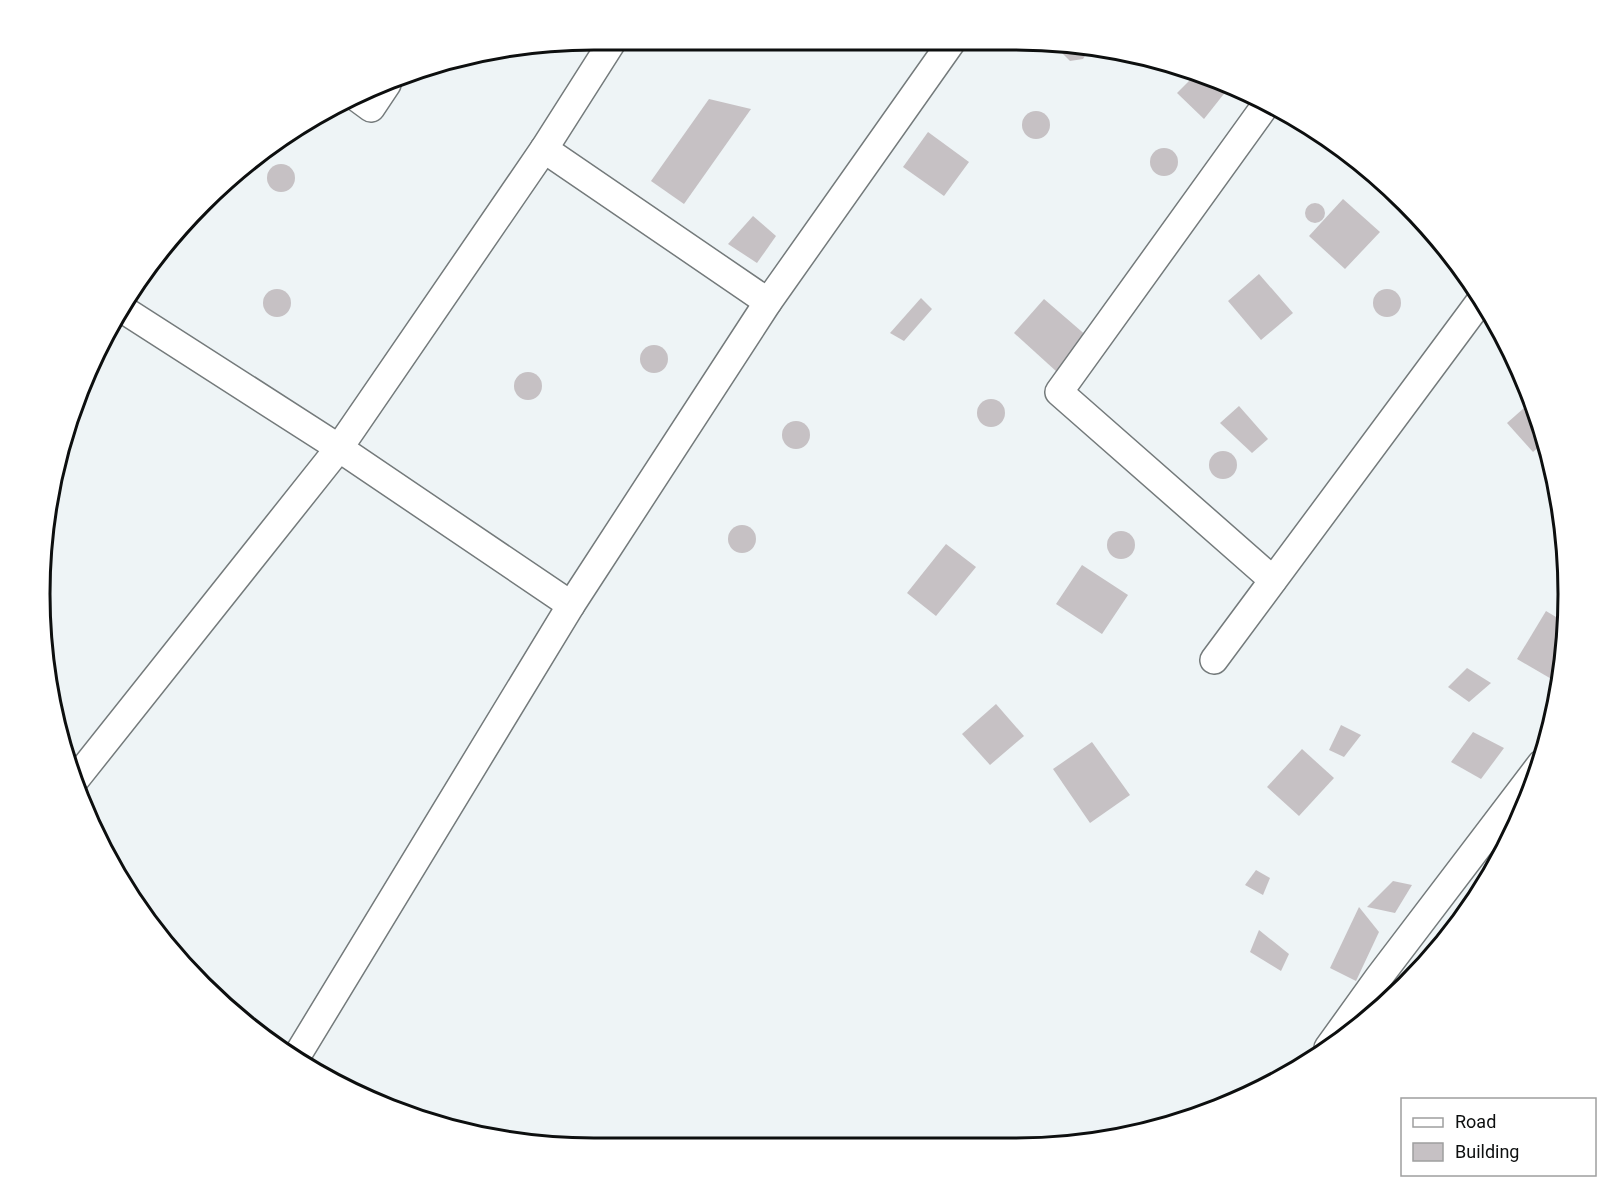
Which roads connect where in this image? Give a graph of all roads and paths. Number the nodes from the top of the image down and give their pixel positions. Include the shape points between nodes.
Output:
1 (607, 50) edge
2 (946, 50) edge
3 (381, 93) edge
4 (362, 102) edge
5 (1262, 109) edge
6 (544, 149) junction
7 (768, 302) junction
8 (1476, 306) edge
9 (128, 312) edge
10 (339, 448) junction
11 (1273, 580) junction
12 (571, 605) junction
13 (1214, 660) dead end
14 (80, 774) edge
15 (1522, 789) edge
16 (1342, 1028) edge
17 (299, 1052) edge

1 - 6 street
2 - 7 street
3 - 4 street via 371,108
5 - 11 street via 1059,392
6 - 7 street
6 - 10 street
7 - 12 street
8 - 11 street
9 - 10 street
10 - 12 street
10 - 14 street
11 - 13 street
12 - 17 street
15 - 16 street

